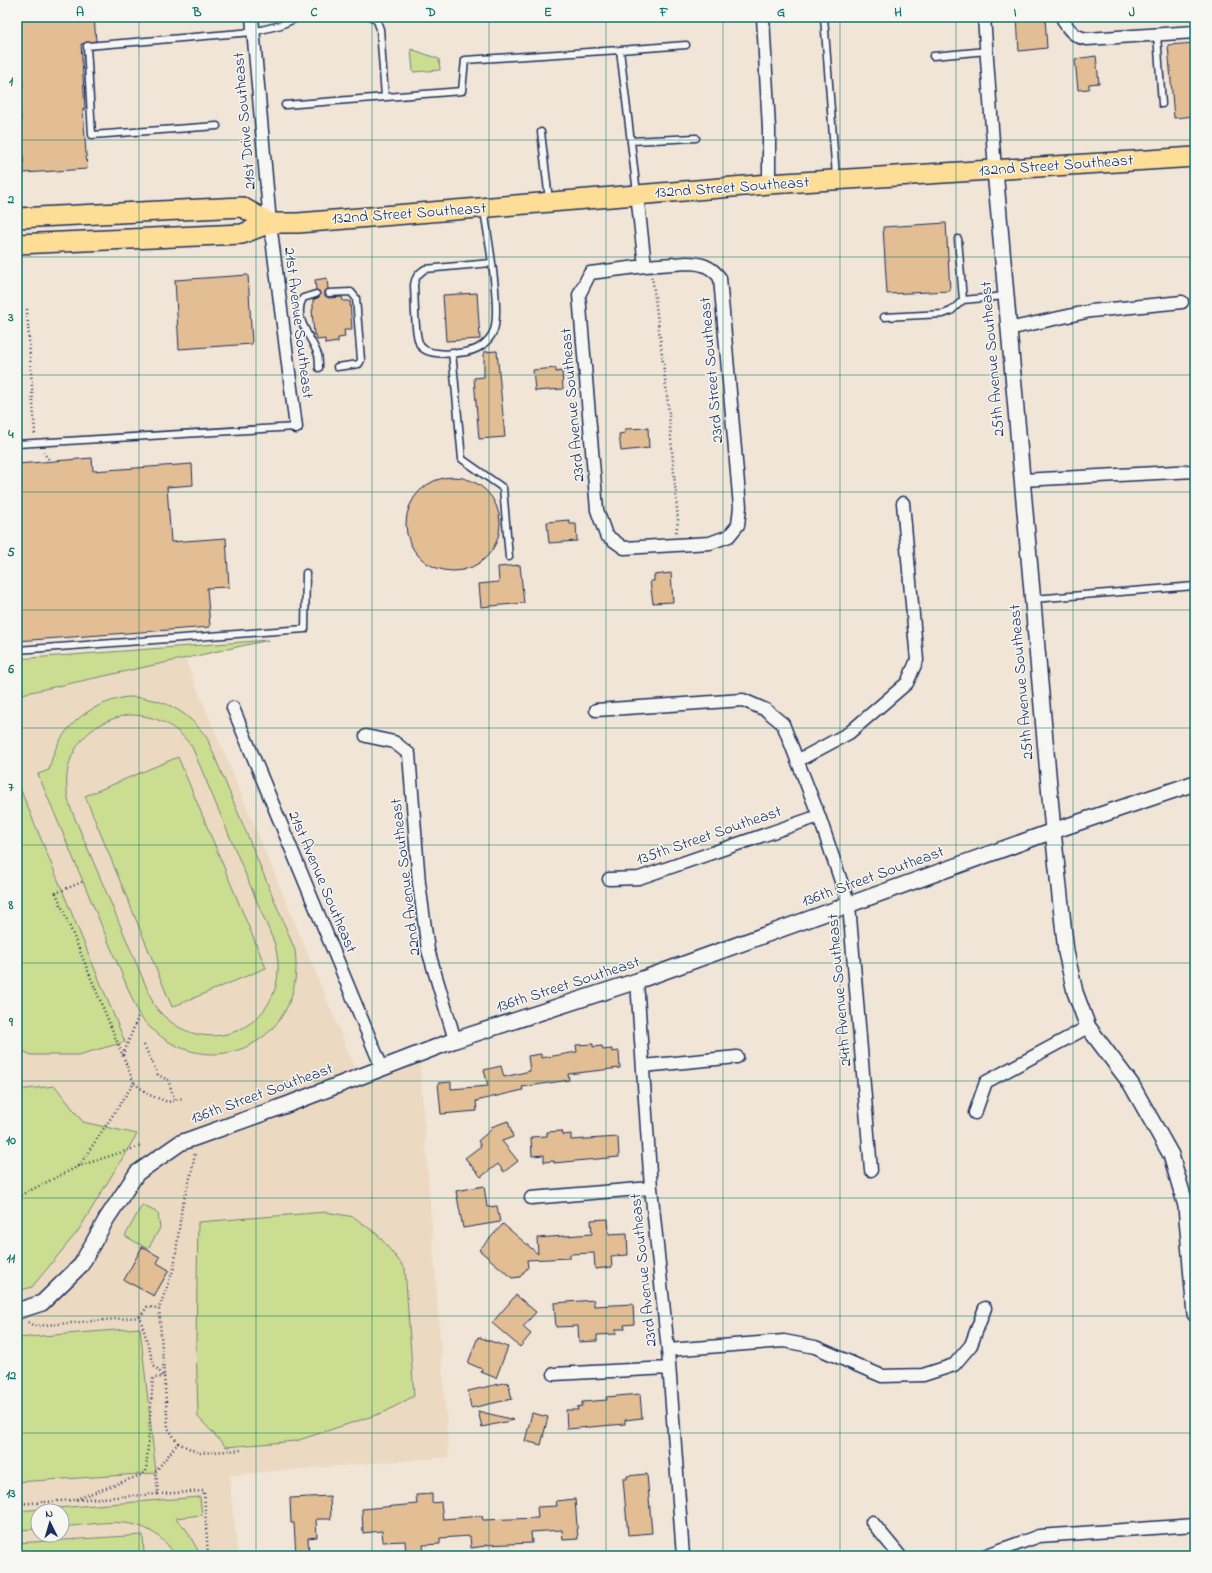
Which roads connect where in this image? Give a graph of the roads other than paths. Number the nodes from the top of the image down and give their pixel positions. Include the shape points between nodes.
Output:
1 (252, 17) edge
2 (299, 17) edge
3 (372, 17) edge
4 (763, 17) edge
5 (824, 17) edge
6 (984, 17) edge
7 (1062, 17) edge
8 (253, 32) junction
9 (1195, 32) edge
10 (1157, 35) junction
11 (686, 45) dead end
12 (620, 50) junction
13 (987, 51) junction
14 (933, 56) dead end
15 (385, 97) junction
16 (1162, 104) dead end
17 (285, 105) dead end
18 (216, 126) dead end
19 (541, 132) dead end
20 (696, 138) dead end
21 (631, 141) junction
22 (1195, 157) edge
23 (995, 170) junction
24 (837, 180) junction
25 (769, 184) junction
26 (637, 194) junction
27 (549, 203) junction
28 (484, 208) junction
29 (17, 218) edge
30 (270, 223) junction
31 (958, 239) dead end
32 (17, 244) edge
33 (491, 263) junction
34 (644, 266) junction
35 (590, 273) joint
36 (329, 293) dead end
37 (316, 294) dead end
38 (1005, 296) junction
39 (963, 300) junction
40 (1182, 302) dead end
41 (884, 318) dead end
42 (1008, 329) junction
43 (452, 352) junction
44 (337, 366) dead end
45 (319, 368) dead end
46 (296, 427) joint
47 (17, 444) edge
48 (1195, 471) edge
49 (1022, 480) junction
50 (903, 503) dead end
51 (678, 546) joint
52 (509, 557) dead end
53 (306, 573) dead end
54 (1195, 586) edge
55 (1033, 599) junction
56 (17, 650) edge
57 (233, 708) dead end
58 (596, 710) dead end
59 (366, 736) dead end
60 (797, 761) junction
61 (1195, 784) edge
62 (819, 816) junction
63 (1053, 831) junction
64 (609, 879) dead end
65 (849, 905) junction
66 (637, 981) junction
67 (1088, 1027) junction
68 (455, 1040) junction
69 (737, 1057) dead end
70 (643, 1066) junction
71 (382, 1068) junction
72 (975, 1113) dead end
73 (871, 1170) dead end
74 (651, 1188) junction
75 (531, 1198) dead end
76 (985, 1308) dead end
77 (1195, 1314) edge
78 (22, 1317) edge
79 (668, 1350) junction
80 (669, 1368) junction
81 (554, 1374) dead end
82 (872, 1522) dead end
83 (1195, 1525) edge
84 (683, 1556) edge
85 (900, 1556) edge
86 (984, 1556) edge

1 - 8 street, 21st Drive Southeast
2 - 8 lane via 282,25
3 - 15 lane via 377,21 380,30
4 - 25 street
5 - 24 lane
6 - 13 street, 25th Avenue Southeast
7 - 10 street via 1066,27 1074,35 1088,39
8 - 18 lane via 87,46 92,135
8 - 30 street, 21st Drive Southeast
9 - 10 street
10 - 16 lane
11 - 12 lane
12 - 15 lane via 465,60 462,91
12 - 21 lane
13 - 14 lane
13 - 23 street, 25th Avenue Southeast
15 - 17 lane
19 - 27 lane
20 - 21 lane
21 - 26 lane
22 - 23 main road, 132nd Street Southeast
23 - 24 main road, 132nd Street Southeast
23 - 38 street, 25th Avenue Southeast
24 - 25 main road, 132nd Street Southeast
25 - 26 main road, 132nd Street Southeast
26 - 27 main road, 132nd Street Southeast
26 - 34 street
27 - 28 main road, 132nd Street Southeast
28 - 30 main road, 132nd Street Southeast
28 - 33 lane
29 - 30 main road, 132nd Street Southeast via 242,207
30 - 32 main road, 132nd Street Southeast via 242,234
30 - 46 street, 21st Avenue Southeast
31 - 39 lane
33 - 43 lane via 496,319 494,331 478,348
33 - 43 lane via 425,270 415,279 416,321 421,346 430,353
34 - 35 street, 23rd Street Southeast
34 - 51 street, 23rd Street Southeast via 701,263 720,278 740,507 738,524 729,536 710,543
35 - 51 street, 23rd Avenue Southeast via 580,295 597,510 606,535 624,548
36 - 44 lane via 351,292 356,298 361,360 359,364
37 - 45 lane via 303,298 300,303 303,324 318,355
38 - 39 lane
38 - 42 street, 25th Avenue Southeast
39 - 41 lane via 947,313
40 - 42 street via 1091,311
42 - 49 street, 25th Avenue Southeast
43 - 52 lane via 462,459 503,488
46 - 47 lane
48 - 49 street
49 - 55 street, 25th Avenue Southeast
50 - 60 street via 917,660 907,683 849,733
53 - 56 lane via 305,629
54 - 55 lane
55 - 63 street, 25th Avenue Southeast
57 - 71 street, 21st Avenue Southeast
58 - 60 street, 24th Avenue Southeast via 743,700 766,710 783,724
59 - 68 street, 22nd Avenue Southeast via 394,742 409,754 419,883 428,950
60 - 62 street, 24th Avenue Southeast
61 - 63 street, 136th Street Southeast
62 - 64 street, 135th Street Southeast via 639,878
62 - 65 street, 24th Avenue Southeast
63 - 65 street, 136th Street Southeast
63 - 67 street, 25th Avenue Southeast via 1066,952 1075,992
65 - 66 street, 136th Street Southeast
65 - 73 street, 24th Avenue Southeast
66 - 68 street, 136th Street Southeast
66 - 70 street, 23rd Avenue Southeast
67 - 72 street via 986,1082
67 - 77 street, 25th Avenue Southeast via 1130,1084 1171,1155 1186,1206
68 - 71 street, 136th Street Southeast
69 - 70 street
70 - 74 street, 23rd Avenue Southeast
71 - 78 street, 136th Street Southeast via 180,1143 137,1173 81,1265 42,1303
74 - 75 street
74 - 79 street, 23rd Avenue Southeast
76 - 79 street via 971,1344 954,1365 923,1375 882,1376 815,1348 784,1341
79 - 80 street, 23rd Avenue Southeast
80 - 81 street
80 - 84 street, 23rd Avenue Southeast
82 - 85 street
83 - 86 street via 1039,1536

